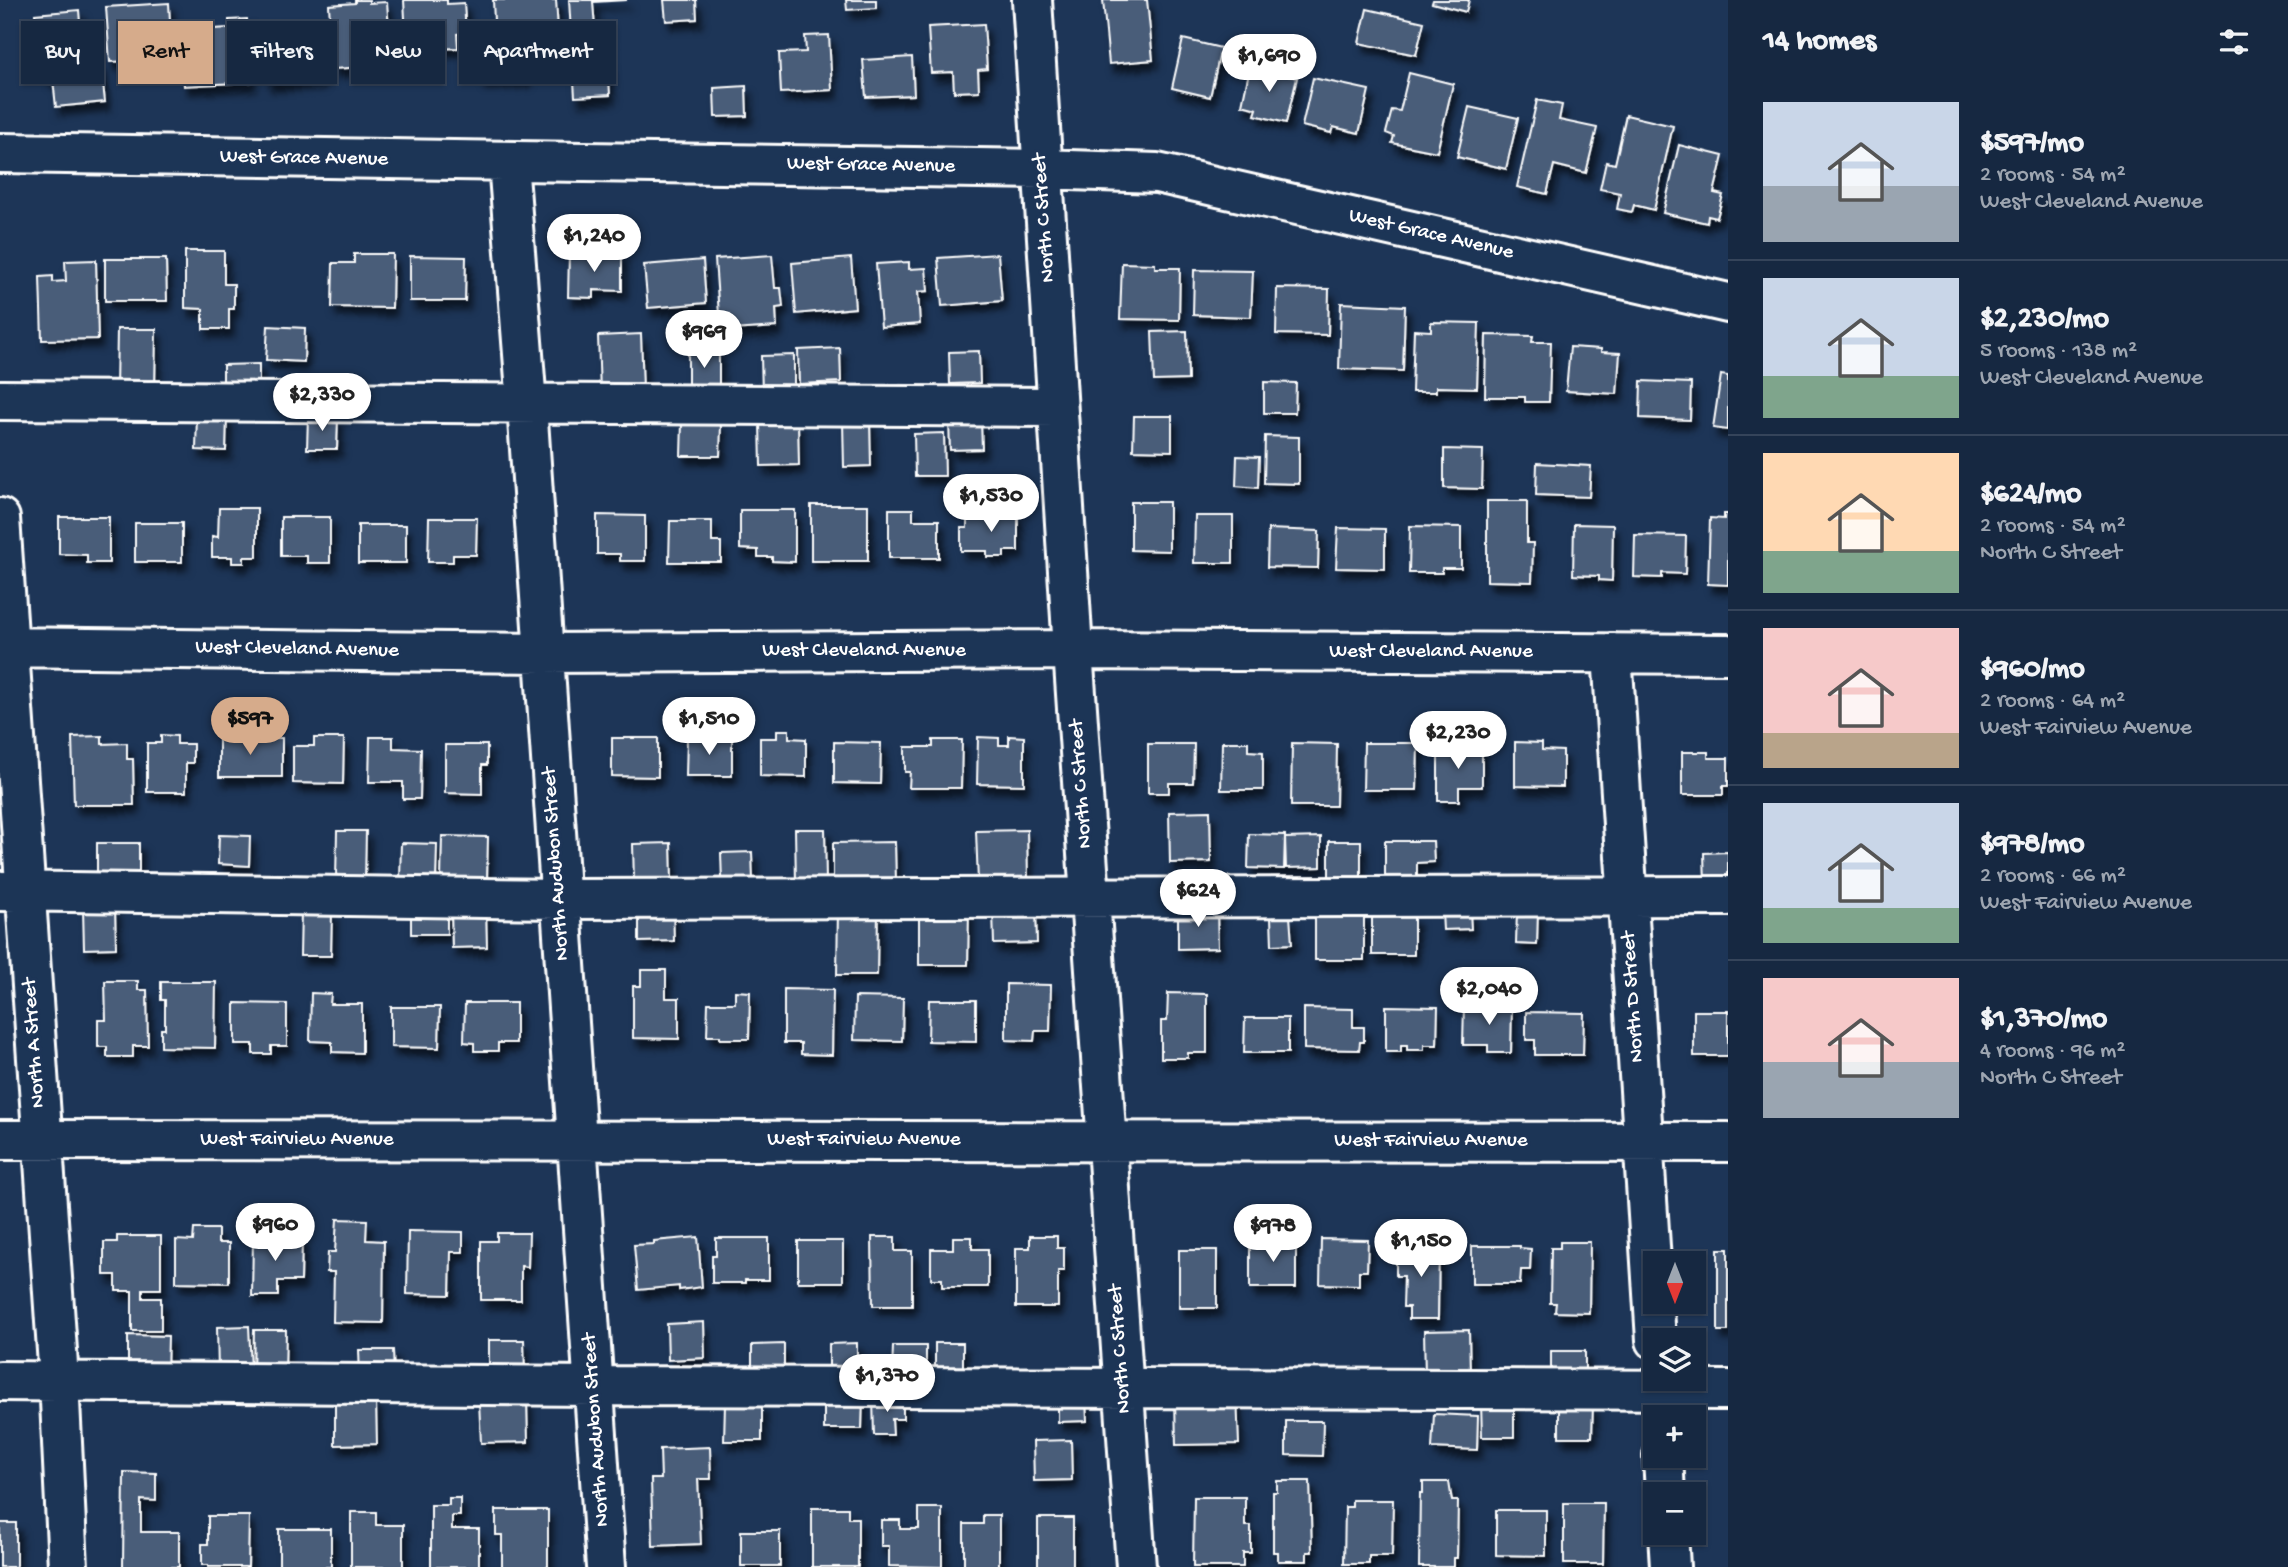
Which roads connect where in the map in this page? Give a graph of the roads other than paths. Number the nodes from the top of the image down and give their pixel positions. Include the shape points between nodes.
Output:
1 (1032, 0) edge
2 (0, 153) edge
3 (508, 162) junction
4 (1041, 169) junction
5 (1728, 303) edge
6 (0, 400) edge
7 (527, 405) junction
8 (1057, 407) junction
9 (0, 518) edge
10 (4, 647) edge
11 (1073, 650) junction
12 (543, 653) junction
13 (1612, 653) junction
14 (1728, 654) edge
15 (12, 891) edge
16 (1090, 896) junction
17 (1628, 896) junction
18 (1728, 896) edge
19 (559, 899) junction
20 (0, 1140) edge
21 (42, 1140) junction
22 (576, 1140) junction
23 (1107, 1141) junction
24 (1644, 1142) junction
25 (1728, 1142) edge
26 (1655, 1328) edge
27 (58, 1380) junction
28 (0, 1381) edge
29 (595, 1387) junction
30 (1123, 1387) junction
31 (1728, 1390) edge
32 (1659, 1396) edge
33 (1669, 1545) edge
34 (68, 1567) edge
35 (606, 1567) edge
36 (1136, 1567) edge
37 (1670, 1567) edge

1 - 4 street, North C Street
2 - 3 street, West Grace Avenue
3 - 4 street, West Grace Avenue
3 - 7 street, North Audubon Street
4 - 5 street, West Grace Avenue via 1157,173
4 - 8 street, North C Street
6 - 7 street
7 - 8 street
7 - 12 street, North Audubon Street
8 - 11 street, North C Street
9 - 10 street, North A Street
10 - 12 street, West Cleveland Avenue
10 - 15 street, North A Street
11 - 12 street, West Cleveland Avenue
11 - 13 street, West Cleveland Avenue
11 - 16 street, North C Street
12 - 19 street, North Audubon Street
13 - 14 street, West Cleveland Avenue
13 - 17 street, North D Street
15 - 19 street
15 - 21 street, North A Street
16 - 17 street
16 - 19 street
16 - 23 street, North C Street
17 - 18 street
17 - 24 street, North D Street
19 - 22 street, North Audubon Street
20 - 21 street, West Fairview Avenue
21 - 22 street, West Fairview Avenue
21 - 27 street, North A Street
22 - 23 street, West Fairview Avenue
22 - 29 street, North Audubon Street
23 - 24 street, West Fairview Avenue
23 - 30 street, North C Street
24 - 25 street, West Fairview Avenue
24 - 26 street, North D Street
27 - 28 street
27 - 29 street
27 - 34 street, North A Street
29 - 30 street
29 - 35 street, North Audubon Street
30 - 32 street
30 - 36 street, North C Street
31 - 32 street
33 - 37 street

